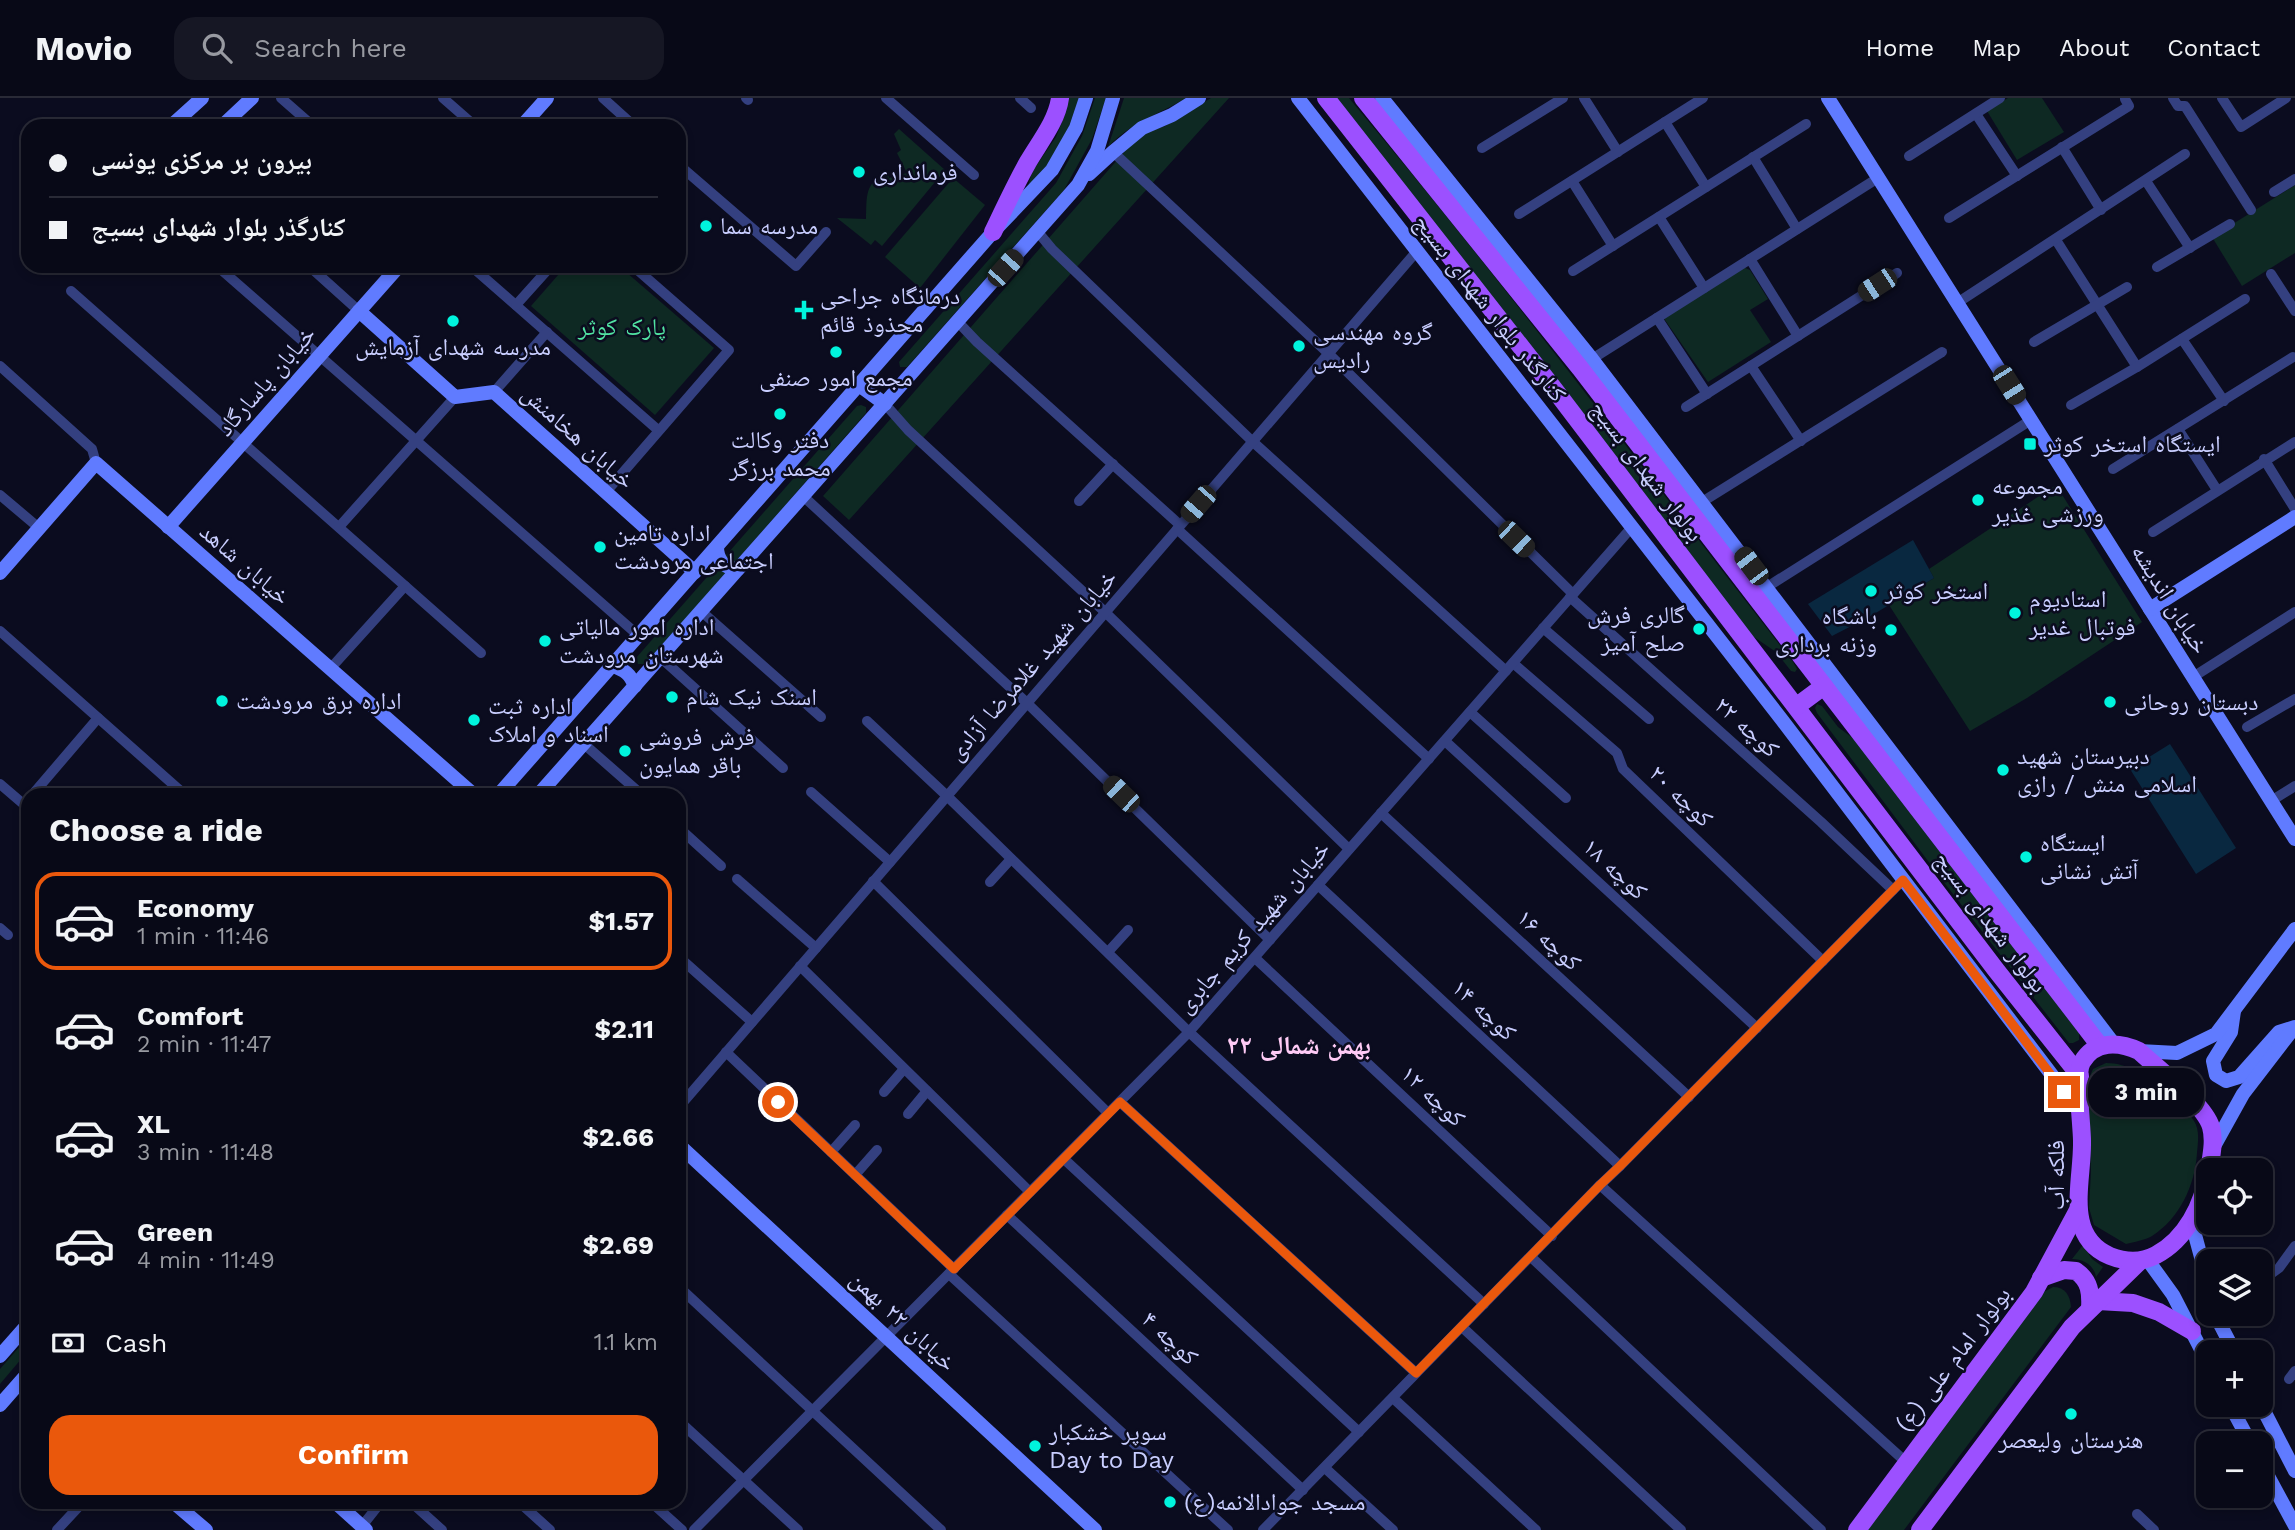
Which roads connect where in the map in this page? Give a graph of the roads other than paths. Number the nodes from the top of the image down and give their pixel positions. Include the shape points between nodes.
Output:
1 (202, 98) edge
2 (252, 98) edge
3 (281, 98) edge
4 (443, 98) edge
5 (547, 98) edge
6 (603, 98) edge
7 (886, 98) edge
8 (1020, 98) edge
9 (1060, 98) edge
10 (1086, 98) edge
11 (1113, 98) edge
12 (1199, 98) edge
13 (1298, 98) edge
14 (1326, 98) edge
15 (1363, 98) edge
16 (1382, 98) edge
17 (1563, 98) edge
18 (1584, 98) edge
19 (1703, 98) edge
20 (1828, 98) edge
21 (2173, 98) edge
22 (2222, 98) edge
23 (2286, 98) edge
24 (1999, 99) edge
25 (2125, 99) edge
26 (1031, 108) dead end
27 (1976, 114) junction
28 (179, 119) edge
29 (230, 119) edge
30 (305, 119) edge
31 (467, 119) edge
32 (528, 119) edge
33 (627, 119) edge
34 (1665, 122) junction
35 (1806, 124) dead end
36 (1415, 138) junction
37 (2062, 147) junction
38 (1482, 148) dead end
39 (1113, 152) junction
40 (1618, 152) junction
41 (2185, 154) dead end
42 (1909, 156) dead end
43 (1753, 157) junction
44 (1420, 170) junction
45 (686, 173) edge
46 (974, 175) dead end
47 (2017, 176) junction
48 (1878, 178) junction
49 (2295, 179) edge
50 (1572, 181) junction
51 (2146, 181) junction
52 (1078, 185) junction
53 (1706, 187) junction
54 (2274, 192) dead end
55 (2101, 210) junction
56 (2251, 210) dead end
57 (1519, 214) dead end
58 (1659, 217) junction
59 (1949, 218) dead end
60 (2230, 224) dead end
61 (1797, 229) junction
62 (825, 232) dead end
63 (993, 232) junction
64 (1037, 232) junction
65 (2056, 240) junction
66 (1613, 246) junction
67 (2190, 248) junction
68 (1417, 251) junction
69 (1750, 259) junction
70 (2157, 267) dead end
71 (1573, 271) dead end
72 (225, 273) edge
73 (317, 273) edge
74 (392, 273) edge
75 (479, 273) edge
76 (545, 273) edge
77 (641, 273) edge
78 (1897, 273) dead end
79 (2271, 274) dead end
80 (1704, 288) junction
81 (2127, 288) dead end
82 (71, 291) dead end
83 (2245, 299) dead end
84 (1957, 303) junction
85 (516, 306) junction
86 (2097, 306) junction
87 (359, 310) junction
88 (2295, 311) edge
89 (1657, 318) junction
90 (958, 322) junction
91 (547, 332) junction
92 (1798, 336) junction
93 (2182, 339) junction
94 (2034, 342) dead end
95 (1942, 352) dead end
96 (1328, 353) junction
97 (319, 356) junction
98 (2293, 357) edge
99 (1592, 359) junction
100 (0, 366) edge
101 (1751, 366) junction
102 (2137, 367) junction
103 (859, 385) junction
104 (494, 392) junction
105 (1707, 394) junction
106 (455, 397) junction
107 (2224, 401) junction
108 (885, 404) junction
109 (1608, 404) junction
110 (2071, 405) dead end
111 (1686, 407) dead end
112 (2031, 420) junction
113 (2178, 429) junction
114 (658, 430) junction
115 (1647, 430) junction
116 (1591, 437) junction
117 (417, 441) junction
118 (1252, 441) junction
119 (1801, 441) junction
120 (243, 442) junction
121 (2295, 442) edge
122 (2264, 459) junction
123 (96, 463) junction
124 (1113, 464) junction
125 (2113, 469) dead end
126 (1588, 471) junction
127 (2217, 490) junction
128 (606, 492) junction
129 (0, 495) edge
130 (803, 496) junction
131 (1079, 501) dead end
132 (1702, 502) junction
133 (2295, 509) edge
134 (2295, 517) edge
135 (168, 527) junction
136 (339, 527) junction
137 (1179, 527) junction
138 (1632, 527) junction
139 (39, 528) junction
140 (2153, 531) dead end
141 (717, 547) junction
142 (738, 569) junction
143 (695, 572) junction
144 (0, 573) edge
145 (405, 586) junction
146 (1767, 587) junction
147 (1683, 592) junction
148 (1572, 596) junction
149 (2150, 609) junction
150 (701, 611) junction
151 (1105, 612) junction
152 (2295, 612) edge
153 (1725, 613) junction
154 (1543, 628) junction
155 (0, 631) edge
156 (639, 636) junction
157 (481, 653) dead end
158 (660, 657) junction
159 (613, 666) junction
160 (1510, 667) junction
161 (330, 669) junction
162 (2193, 677) junction
163 (635, 686) junction
164 (1824, 686) junction
165 (2295, 699) edge
166 (1027, 703) junction
167 (1797, 706) junction
168 (1470, 712) junction
169 (821, 717) dead end
170 (98, 718) junction
171 (1649, 719) dead end
172 (867, 721) dead end
173 (2247, 727) dead end
174 (1445, 741) junction
175 (584, 744) junction
176 (1429, 759) junction
177 (1842, 765) junction
178 (783, 768) dead end
179 (0, 784) edge
180 (2295, 786) edge
181 (38, 788) edge
182 (177, 788) edge
183 (466, 788) edge
184 (504, 788) edge
185 (544, 788) edge
186 (634, 788) edge
187 (811, 792) dead end
188 (947, 796) junction
189 (1566, 798) dead end
190 (21, 800) edge
191 (2271, 801) junction
192 (1846, 804) junction
193 (1381, 813) junction
194 (686, 834) edge
195 (2295, 839) edge
196 (1349, 849) junction
197 (1011, 859) junction
198 (890, 862) junction
199 (721, 866) dead end
200 (737, 880) dead end
201 (873, 881) junction
202 (990, 882) dead end
203 (1318, 885) junction
204 (1898, 885) junction
205 (2013, 911) junction
206 (2295, 929) edge
207 (1128, 930) dead end
208 (1270, 940) junction
209 (2021, 944) junction
210 (816, 948) junction
211 (1955, 948) junction
212 (1108, 952) junction
213 (1255, 958) junction
214 (1823, 961) junction
215 (686, 963) edge
216 (800, 967) junction
217 (1996, 970) junction
218 (2235, 1009) junction
219 (752, 1022) junction
220 (2295, 1026) edge
221 (1757, 1028) junction
222 (1189, 1032) junction
223 (2107, 1045) junction
224 (2139, 1051) junction
225 (726, 1052) junction
226 (904, 1069) junction
227 (2080, 1076) junction
228 (927, 1091) junction
229 (884, 1092) dead end
230 (1689, 1097) junction
231 (686, 1099) edge
232 (1120, 1102) junction
233 (2080, 1112) junction
234 (1108, 1113) junction
235 (908, 1114) dead end
236 (855, 1125) dead end
237 (877, 1150) dead end
238 (2212, 1150) junction
239 (686, 1151) edge
240 (831, 1152) junction
241 (1063, 1158) junction
242 (2211, 1158) edge
243 (1620, 1166) junction
244 (855, 1175) junction
245 (1600, 1185) junction
246 (1030, 1192) junction
247 (2078, 1210) junction
248 (2196, 1211) edge
249 (1007, 1215) junction
250 (2191, 1220) junction
251 (1552, 1236) junction
252 (2295, 1246) edge
253 (2199, 1249) edge
254 (1531, 1257) junction
255 (2143, 1260) junction
256 (952, 1271) junction
257 (2273, 1272) edge
258 (2041, 1278) junction
259 (686, 1294) edge
260 (1484, 1304) junction
261 (2094, 1305) junction
262 (1462, 1327) junction
263 (2192, 1331) junction
264 (21, 1332) edge
265 (887, 1337) junction
266 (2197, 1340) edge
267 (0, 1356) edge
268 (1416, 1373) junction
269 (21, 1381) edge
270 (1393, 1398) junction
271 (0, 1405) edge
272 (812, 1412) junction
273 (2267, 1417) edge
274 (686, 1427) edge
275 (1359, 1432) junction
276 (1907, 1463) junction
277 (1325, 1468) junction
278 (2295, 1471) edge
279 (744, 1480) junction
280 (2273, 1485) edge
281 (1303, 1490) junction
282 (78, 1509) edge
283 (181, 1509) edge
284 (343, 1509) edge
285 (377, 1509) edge
286 (419, 1509) edge
287 (527, 1509) edge
288 (659, 1509) edge
289 (2137, 1514) dead end
290 (2295, 1526) edge
291 (64, 1528) edge
292 (364, 1529) edge
293 (206, 1530) edge
294 (442, 1530) edge
295 (550, 1530) edge
296 (682, 1530) edge
297 (694, 1530) edge
298 (798, 1530) edge
299 (941, 1530) edge
300 (1096, 1530) edge
301 (1228, 1530) edge
302 (1263, 1530) edge
303 (1393, 1530) edge
304 (1536, 1530) edge
305 (1681, 1530) edge
306 (1821, 1530) edge
307 (1857, 1530) edge
308 (1920, 1530) edge
309 (2154, 1530) edge

1 - 28 street
2 - 29 street
3 - 30 street
4 - 31 street
5 - 32 street
6 - 33 street
7 - 46 street
8 - 26 street
9 - 63 main road
10 - 63 street via 1076,128 1052,170
11 - 52 street via 1097,151
12 - 39 street via 1142,128
13 - 68 street, کنارگذر بلوار شهدای بسیج
14 - 116 main road, بولوار شهدای بسیج
15 - 44 main road, بولوار شهدای بسیج
16 - 36 street, کنارگذر بلوار شهدای بسیج
17 - 38 street
18 - 40 street
19 - 34 street
20 - 48 street, خیابان اندیشه
21 - 56 street via 2178,106 2185,106
22 - 23 street via 2241,127
24 - 27 street
25 - 37 street via 2129,106
27 - 42 street
27 - 47 street
34 - 40 street
34 - 53 street
35 - 43 street
36 - 44 street
36 - 99 street, کنارگذر بلوار شهدای بسیج
37 - 47 street
37 - 55 street
39 - 52 street
39 - 96 street
40 - 50 street
41 - 51 street
43 - 53 street
43 - 61 street
44 - 109 main road, بولوار شهدای بسیج
45 - 62 street via 796,266
47 - 59 street
48 - 61 street
48 - 84 street, خیابان اندیشه
49 - 54 street
50 - 57 street
50 - 66 street
51 - 55 street
51 - 67 street
52 - 64 street
53 - 58 street
55 - 65 street
58 - 66 street
58 - 80 street
60 - 67 street
61 - 69 street
63 - 103 street
64 - 90 street
64 - 118 street
65 - 84 street
65 - 86 street
66 - 71 street
67 - 70 street
68 - 96 street, خیابان شهید غلامرضا آزادی
68 - 126 street, کنارگذر بلوار شهدای بسیج
69 - 80 street
69 - 92 street
72 - 97 street
73 - 87 street
74 - 87 street, خیابان پاسارگاد
75 - 85 street
76 - 85 street
77 - 114 street via 729,350
78 - 92 street
79 - 88 street
80 - 89 street
81 - 86 street
82 - 120 street
83 - 93 street
84 - 112 street, خیابان اندیشه
85 - 91 street
86 - 94 street
86 - 102 street
87 - 97 street, خیابان پاسارگاد
87 - 106 street
89 - 99 street
89 - 105 street
90 - 108 street
90 - 124 street
91 - 104 street
91 - 114 street
92 - 101 street
93 - 102 street
93 - 107 street
95 - 119 street
96 - 118 street, خیابان شهید غلامرضا آزادی
96 - 148 street, کوچه ۲۲
97 - 117 street
97 - 120 street, خیابان پاسارگاد
98 - 107 street
99 - 115 street, کنارگذر بلوار شهدای بسیج
100 - 123 street via 92,449
101 - 105 street
101 - 119 street
102 - 110 street
103 - 108 street
103 - 141 street
104 - 106 street, خیابان هخامنش
104 - 128 street, خیابان هخامنش
105 - 111 street
106 - 117 street
107 - 113 street
108 - 130 street
108 - 151 street
109 - 115 street
109 - 164 main road, بولوار شهدای بسیج
112 - 146 street
112 - 149 street, خیابان اندیشه
113 - 125 street
113 - 127 street
114 - 128 street
115 - 132 street, کنارگذر بلوار شهدای بسیج
116 - 126 street
116 - 153 main road, بولوار شهدای بسیج
117 - 136 street
117 - 156 street
118 - 137 street, خیابان شهید غلامرضا آزادی
118 - 160 street, کوچه ۲۰
119 - 132 street
120 - 135 street, خیابان پاسارگاد
120 - 136 street
121 - 122 street
122 - 127 street
122 - 133 street
123 - 135 street, خیابان شاهد
123 - 139 street
124 - 131 street
124 - 137 street
126 - 138 street, کنارگذر بلوار شهدای بسیج
127 - 140 street
128 - 143 street, خیابان هخامنش
129 - 139 street
130 - 142 street
130 - 166 street
132 - 146 street, کنارگذر بلوار شهدای بسیج
134 - 149 street
135 - 161 street, خیابان شاهد
136 - 145 street
137 - 151 street, خیابان شهید غلامرضا آزادی
137 - 176 street
138 - 147 street, کنارگذر بلوار شهدای بسیج
138 - 148 street, خیابان شهید کریم جابری
139 - 144 street
141 - 142 street via 722,563
141 - 143 street
142 - 150 street
143 - 156 street
145 - 157 street
145 - 161 street
146 - 205 street, کنارگذر بلوار شهدای بسیج
147 - 153 street
147 - 192 street, کنارگذر بلوار شهدای بسیج
148 - 154 street, خیابان شهید کریم جابری
148 - 204 street, کوچه ۲۲ via 1811,813
149 - 162 street, خیابان اندیشه
150 - 158 street
150 - 169 street
151 - 166 street, خیابان شهید غلامرضا آزادی
151 - 196 street
152 - 162 street
153 - 167 main road, بولوار شهدای بسیج
154 - 160 street, خیابان شهید کریم جابری
154 - 171 street
155 - 170 street
156 - 159 street
158 - 163 street
158 - 178 street
159 - 163 street via 631,676
159 - 184 street
160 - 168 street, خیابان شهید کریم جابری
160 - 214 street, کوچه ۲۰ via 1617,753 1623,769
161 - 183 street, خیابان شاهد
162 - 191 street, خیابان اندیشه
163 - 175 street
164 - 167 main road
164 - 209 main road, بولوار شهدای بسیج
165 - 173 street
166 - 188 street, خیابان شهید غلامرضا آزادی
166 - 208 street
167 - 177 main road, بولوار شهدای بسیج
168 - 174 street, خیابان شهید کریم جابری
168 - 189 street
170 - 181 street
170 - 182 street
172 - 188 street
174 - 176 street, خیابان شهید کریم جابری
174 - 221 street, کوچه ۱۸
175 - 185 street
175 - 186 street
176 - 193 street, خیابان شهید کریم جابری
177 - 192 street
177 - 217 main road, بولوار شهدای بسیج
179 - 190 street
180 - 191 street
187 - 198 street
188 - 197 street
188 - 198 street, خیابان شهید غلامرضا آزادی
191 - 195 street, خیابان اندیشه
192 - 204 street, کنارگذر بلوار شهدای بسیج
193 - 196 street, خیابان شهید کریم جابری
193 - 230 street, کوچه ۱۶
194 - 199 street
196 - 203 street, خیابان شهید کریم جابری
197 - 202 street
197 - 212 street
198 - 201 street, خیابان شهید غلامرضا آزادی
200 - 210 street
201 - 210 street, خیابان شهید غلامرضا آزادی
201 - 234 street
203 - 208 street, خیابان شهید کریم جابری
203 - 243 street, کوچه ۱۴
204 - 211 street, کنارگذر بلوار شهدای بسیج
204 - 214 street
205 - 209 street
205 - 223 street, کنارگذر بلوار شهدای بسیج
206 - 218 street
207 - 212 street
208 - 213 street, خیابان شهید کریم جابری
209 - 223 main road, بولوار شهدای بسیج
210 - 216 street, خیابان شهید غلامرضا آزادی
211 - 217 street
211 - 233 street, کنارگذر بلوار شهدای بسیج
212 - 222 street
213 - 222 street, خیابان شهید کریم جابری
213 - 251 street, کوچه ۱۲
214 - 221 street
215 - 219 street
216 - 219 street, خیابان شهید غلامرضا آزادی
216 - 226 street
217 - 227 main road, بولوار شهدای بسیج
218 - 220 street via 2231,1032 2213,1061 2222,1080 2239,1077 2279,1032
218 - 224 street via 2216,1034 2176,1053
219 - 225 street, خیابان شهید غلامرضا آزادی
220 - 238 street via 2244,1094
221 - 230 street
222 - 232 street, خیابان شهید کریم جابری
222 - 260 street
223 - 224 main road via 2126,1045
223 - 227 main road via 2089,1054 2081,1064
224 - 238 main road via 2206,1115 2212,1129
225 - 231 street, خیابان شهید غلامرضا آزادی
225 - 240 street
226 - 228 street
226 - 229 street
227 - 233 main road, فلکه آب
228 - 235 street
228 - 246 street
230 - 243 street
232 - 234 street, خیابان شهید کریم جابری
232 - 268 street
233 - 247 main road, فلکه آب
234 - 241 street, خیابان شهید کریم جابری
236 - 240 street
237 - 244 street
238 - 242 main road
239 - 265 street, خیابان ۲۲ بهمن
240 - 244 street
241 - 246 street, خیابان شهید کریم جابری
241 - 275 street
243 - 245 street
244 - 256 street
245 - 251 street
245 - 276 street
246 - 249 street, خیابان شهید کریم جابری
247 - 255 main road, فلکه آب via 2085,1237 2101,1252 2120,1260
247 - 258 main road, بولوار امام علی (ع)
248 - 250 main road
249 - 256 street, خیابان شهید کریم جابری
249 - 281 street, کوچه ۴
250 - 253 street
250 - 255 main road via 2176,1240
251 - 254 street
252 - 257 street
254 - 260 street
254 - 306 street
255 - 261 main road
255 - 263 street via 2173,1295
256 - 265 street, خیابان شهید کریم جابری
256 - 301 street
258 - 261 main road via 2076,1270 2088,1283
258 - 276 main road, بولوار امام علی (ع)
259 - 272 street
260 - 262 street
261 - 263 main road via 2133,1303
261 - 308 main road via 2072,1327
262 - 268 street
262 - 305 street
263 - 266 street
264 - 267 street
265 - 272 street, خیابان شهید کریم جابری
265 - 300 street, خیابان ۲۲ بهمن
268 - 270 street
269 - 271 street
270 - 275 street
270 - 304 street
272 - 279 street, خیابان شهید کریم جابری
272 - 299 street
273 - 278 street
274 - 279 street
275 - 277 street
276 - 307 main road, بولوار امام علی (ع)
277 - 281 street
277 - 303 street
279 - 297 street, خیابان شهید کریم جابری
279 - 298 street
280 - 290 street
281 - 302 street
282 - 291 street
283 - 293 street
284 - 292 street
285 - 292 street
286 - 294 street
287 - 295 street
288 - 296 street
289 - 309 street

